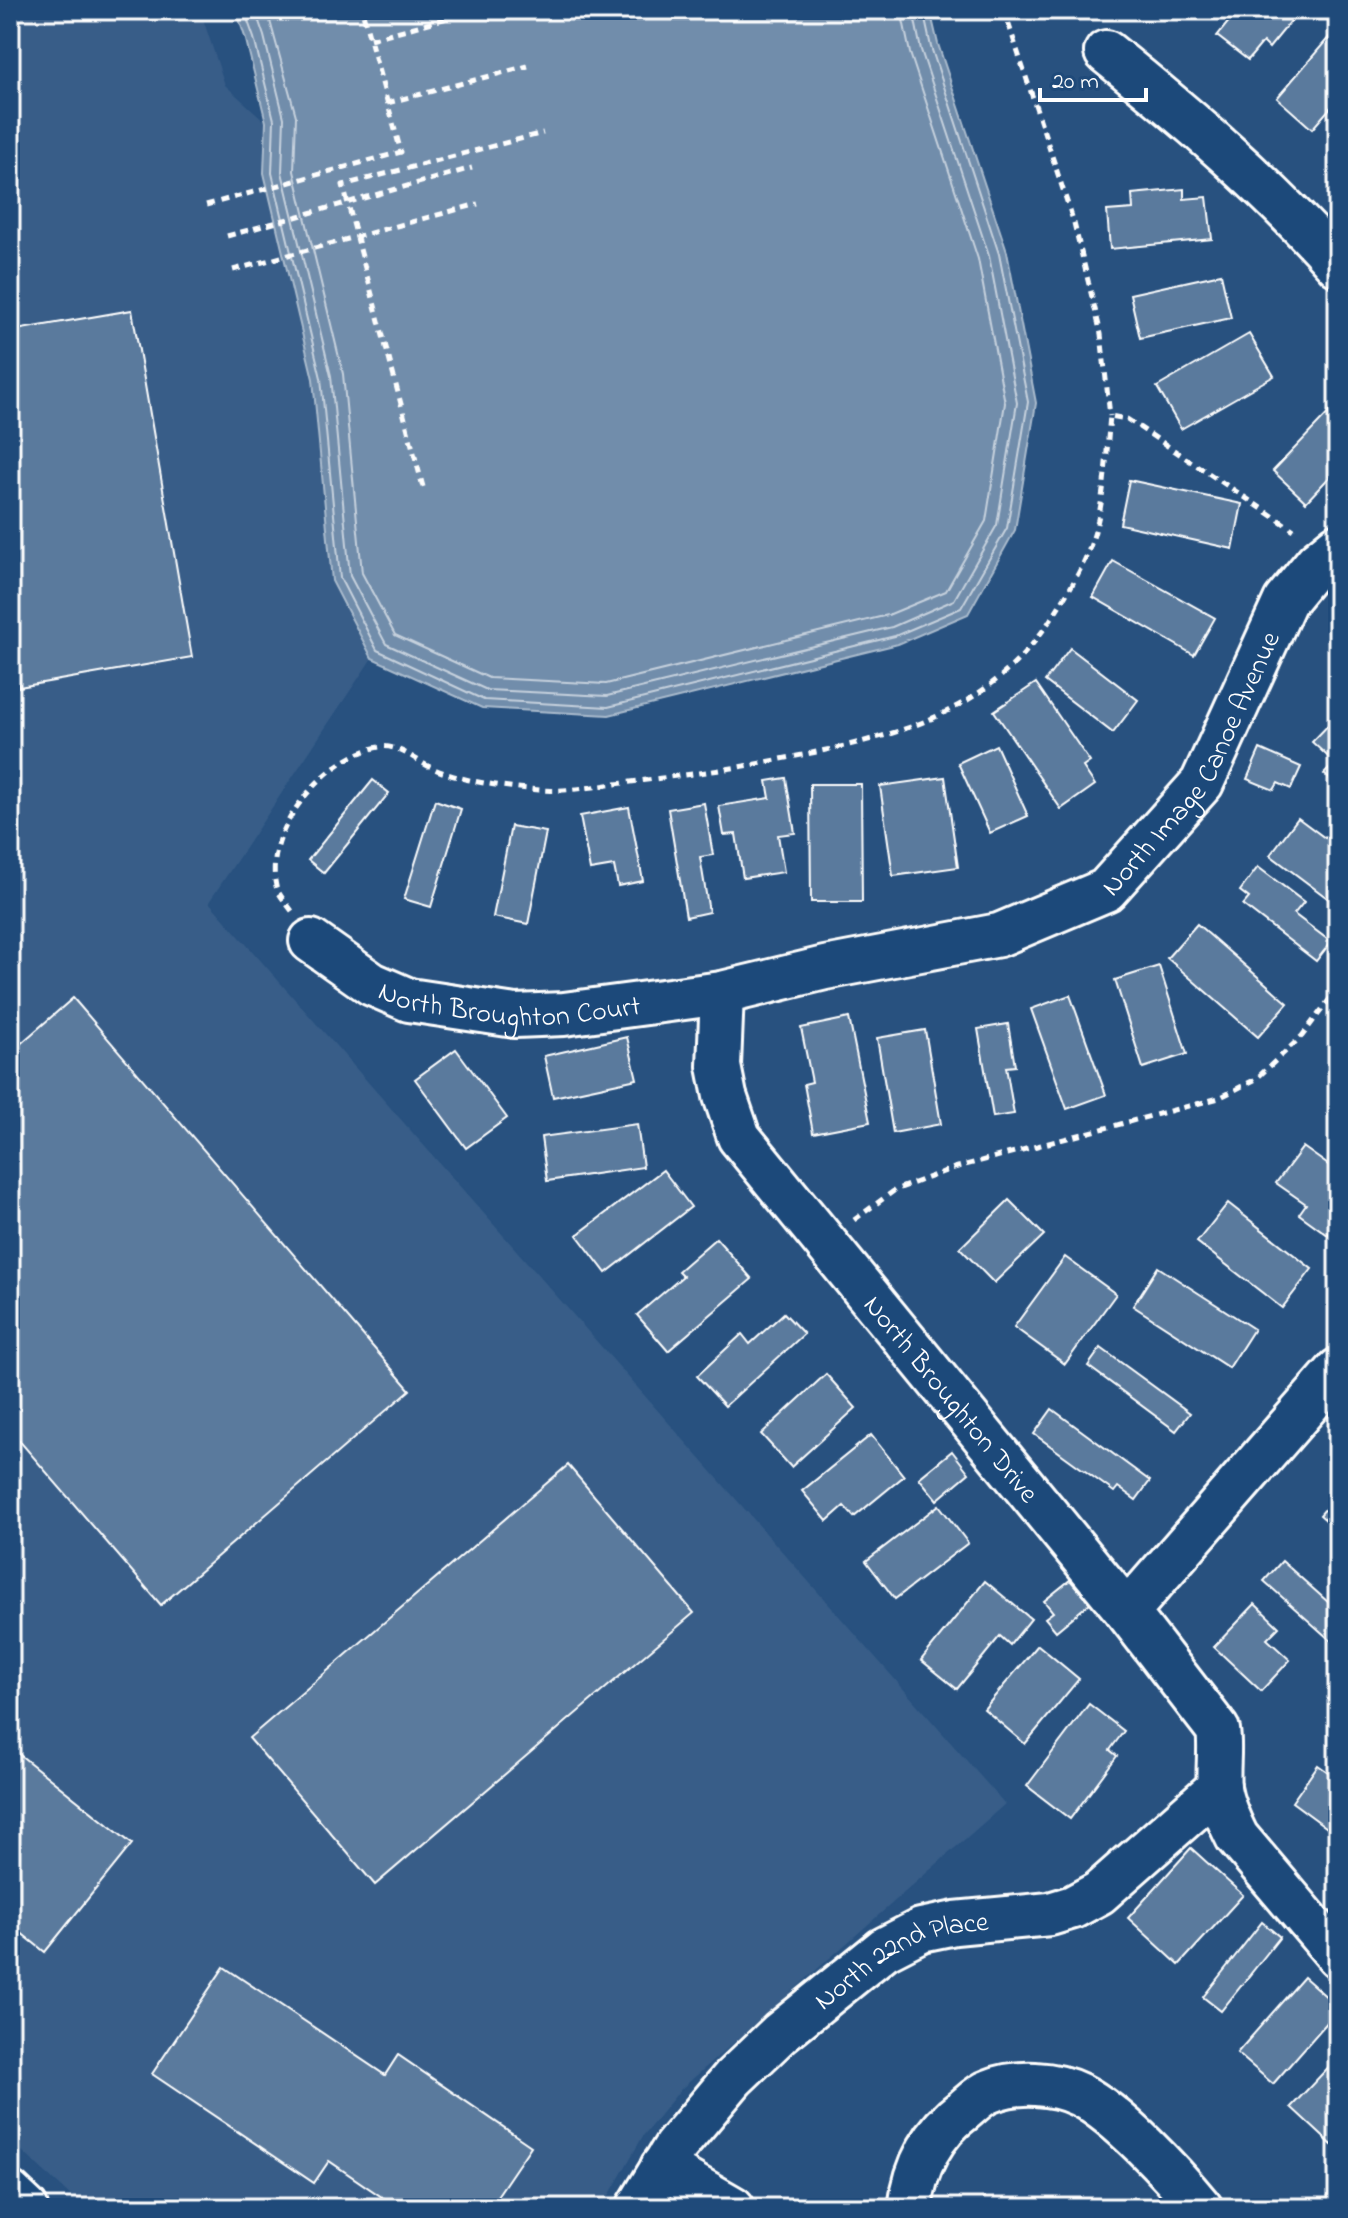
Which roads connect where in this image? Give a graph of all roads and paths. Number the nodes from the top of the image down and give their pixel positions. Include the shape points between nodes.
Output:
1 (362, 10) edge
2 (477, 10) edge
3 (1004, 10) edge
4 (370, 39) junction
5 (1106, 52) dead end
6 (528, 66) dead end
7 (387, 103) junction
8 (543, 133) dead end
9 (472, 168) dead end
10 (478, 204) dead end
11 (206, 205) dead end
12 (227, 236) dead end
13 (1338, 265) edge
14 (233, 270) dead end
15 (1110, 416) junction
16 (423, 487) dead end
17 (1327, 554) edge
18 (311, 941) joint
19 (1338, 988) edge
20 (722, 993) junction
21 (824, 1241) junction
22 (1338, 1370) edge
23 (1127, 1612) junction
24 (1219, 1787) junction
25 (1337, 1952) edge
26 (662, 2167) junction
27 (10, 2193) edge
28 (26, 2208) edge
29 (638, 2208) edge
30 (733, 2208) edge
31 (910, 2208) edge
32 (1201, 2208) edge

1 - 4 path
2 - 4 path
3 - 15 path via 1074,223 1101,334
4 - 7 path
5 - 13 street via 1305,228
6 - 7 path
7 - 11 path via 401,152
8 - 16 path via 343,185
9 - 12 path
10 - 14 path
15 - 17 path via 1127,419
15 - 18 path via 1092,541 1071,587 1039,639 972,699 927,722 853,745 723,770 588,787 543,791 487,784 381,746 350,756 315,782 283,832 276,855 276,887
17 - 20 street, North Image Canoe Avenue via 1285,601 1202,783 1106,890 999,935
18 - 20 street, North Broughton Court via 372,984 409,1000 515,1016
19 - 21 path via 1302,1036 1256,1079 1219,1098 954,1168 895,1190
20 - 21 street, North Broughton Drive via 719,1066 739,1137
21 - 23 street, North Broughton Drive
22 - 23 street
23 - 24 street, North Broughton Drive via 1218,1730
24 - 25 street via 1237,1837
24 - 26 street, North 22nd Place via 1099,1893 1073,1907 921,1930 884,1949 733,2078
26 - 29 street, North 22nd Place
26 - 30 street
27 - 28 street
31 - 32 street via 926,2151 956,2115 988,2091 1019,2084 1050,2085 1079,2094 1105,2111

